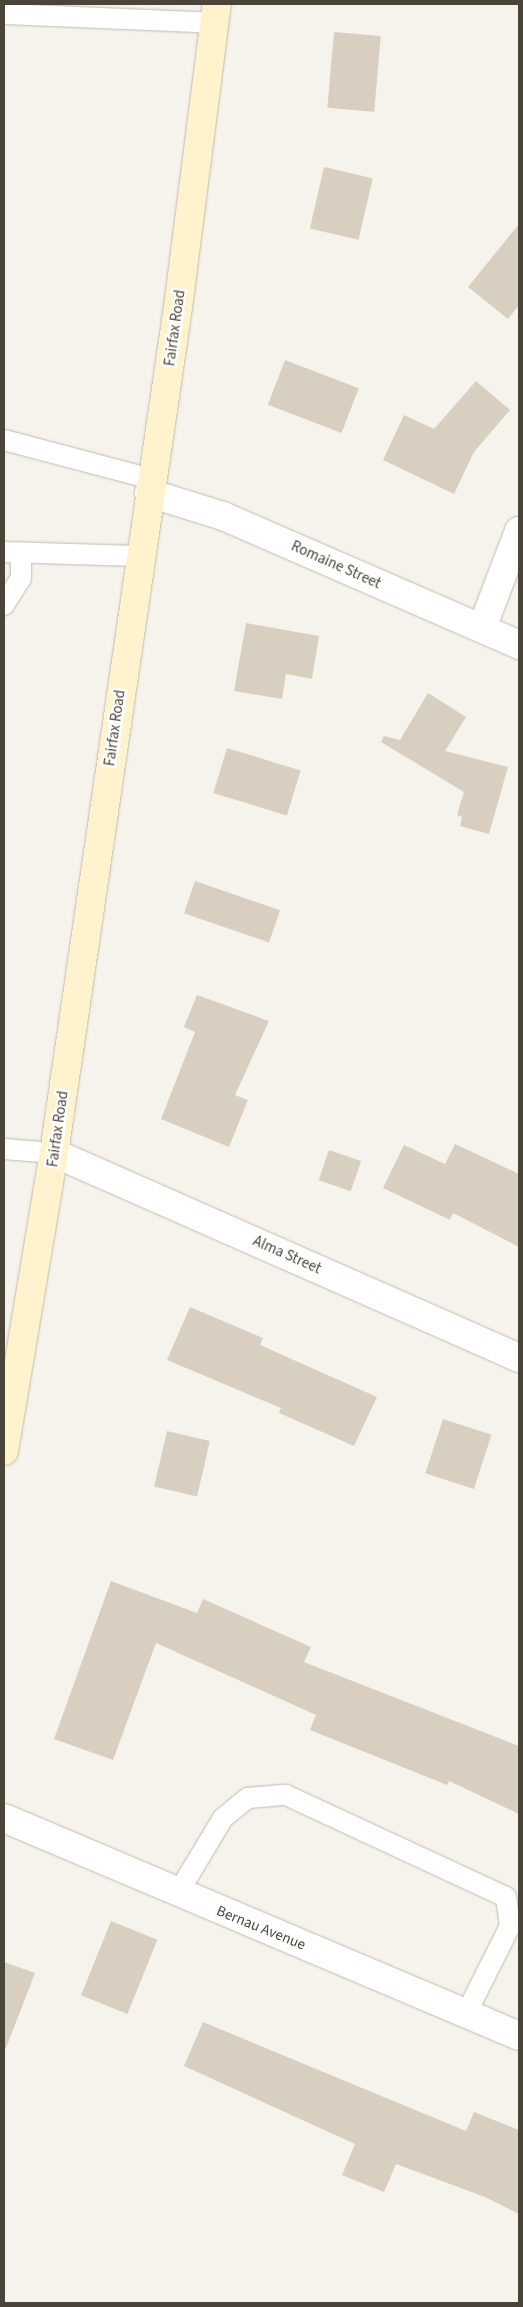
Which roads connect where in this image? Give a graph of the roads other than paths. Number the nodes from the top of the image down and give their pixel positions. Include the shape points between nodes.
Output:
1 (216, 13) edge
2 (4, 14) edge
3 (4, 440) edge
4 (150, 486) junction
5 (519, 531) edge
6 (13, 553) edge
7 (139, 556) junction
8 (4, 605) edge
9 (482, 628) junction
10 (519, 645) edge
11 (4, 1149) edge
12 (54, 1153) junction
13 (519, 1358) edge
14 (4, 1451) edge
15 (4, 1818) edge
16 (178, 1893) junction
17 (467, 2012) junction
18 (519, 2036) edge

1 - 2 lane
1 - 4 street, Fairfax Road
3 - 4 lane via 28,444
4 - 7 street, Fairfax Road
4 - 9 street, Romaine Street
5 - 9 street
6 - 7 lane
6 - 8 lane via 21,578
7 - 12 street, Fairfax Road
9 - 10 street, Romaine Street
11 - 12 lane
12 - 13 street, Alma Street
12 - 14 street, Fairfax Road
15 - 16 street, Bernau Avenue
16 - 17 street, Bernau Avenue
16 - 17 lane via 223,1818 248,1798 286,1795 506,1897 510,1926
17 - 18 street, Bernau Avenue

